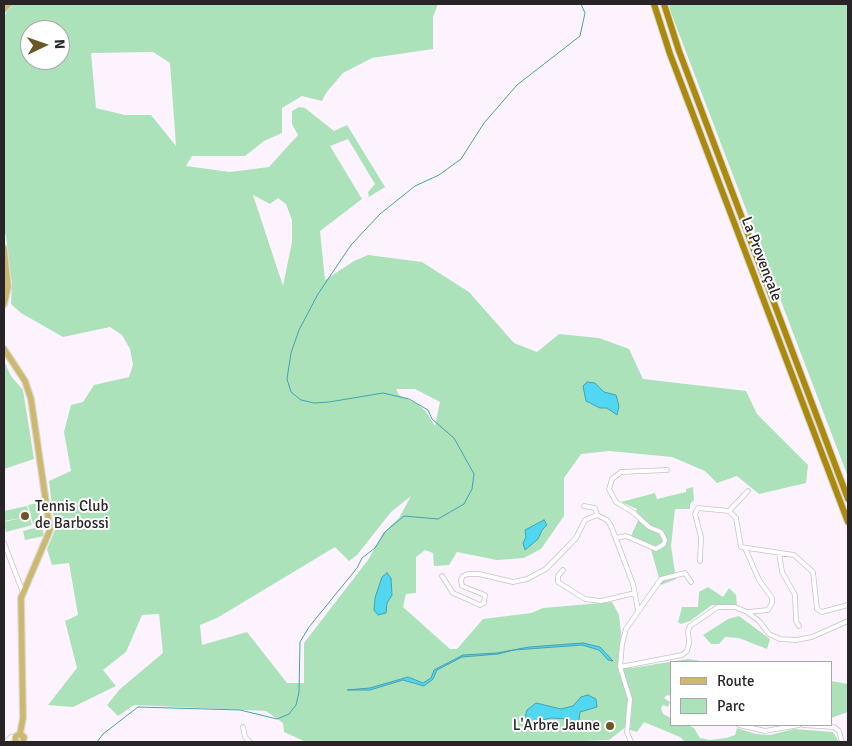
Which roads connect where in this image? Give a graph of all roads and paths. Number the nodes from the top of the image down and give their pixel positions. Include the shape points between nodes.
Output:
1 (8, 4) edge
2 (654, 4) edge
3 (664, 4) edge
4 (4, 9) edge
5 (4, 248) edge
6 (4, 304) edge
7 (4, 349) edge
8 (667, 470) dead end
9 (748, 491) dead end
10 (848, 499) edge
11 (584, 506) dead end
12 (729, 511) junction
13 (597, 516) junction
14 (848, 522) edge
15 (616, 538) junction
16 (4, 543) edge
17 (745, 548) junction
18 (779, 553) junction
19 (700, 561) dead end
20 (563, 570) dead end
21 (442, 576) dead end
22 (691, 582) dead end
23 (22, 590) junction
24 (635, 593) junction
25 (848, 605) edge
26 (638, 610) junction
27 (747, 612) junction
28 (848, 621) edge
29 (799, 626) dead end
30 (620, 667) junction
31 (743, 726) edge
32 (794, 726) edge
33 (819, 726) edge
34 (244, 727) dead end
35 (17, 738) edge
36 (6, 742) edge
37 (23, 742) edge
38 (250, 742) edge
39 (631, 742) edge
40 (842, 742) edge

1 - 4 main road
2 - 14 highway, La Provençale via 670,54
3 - 10 highway, La Provençale
5 - 6 main road via 8,287
7 - 23 main road via 29,389 50,522 47,542
8 - 15 street via 621,472 612,479 609,489 616,502 661,532 664,544 656,549 626,536
9 - 12 street
11 - 13 street via 595,508
12 - 17 street via 736,518 740,547
12 - 19 street via 698,508 695,514 701,537
13 - 15 street via 607,520
13 - 21 street via 585,520 576,538 546,570 527,579 513,582 479,574 462,576 462,586 484,595 484,603 453,592
15 - 24 street
16 - 23 street
17 - 18 street
17 - 27 street via 759,580 772,598 768,610
18 - 25 street via 794,555 813,572 817,609 822,612
18 - 29 street via 782,572 794,595
20 - 24 street via 558,582 585,599 601,601
22 - 26 street via 685,573 661,579
23 - 35 main road via 23,718
24 - 26 street
26 - 30 street via 626,629
27 - 28 street via 769,634 780,639 812,637
27 - 30 street via 735,607 718,607 690,626 687,651 682,655
30 - 39 street via 630,699 627,732
31 - 32 street via 765,732
33 - 40 street via 834,727 839,731
34 - 38 street via 245,737
35 - 36 street via 10,737
35 - 37 main road via 24,737

